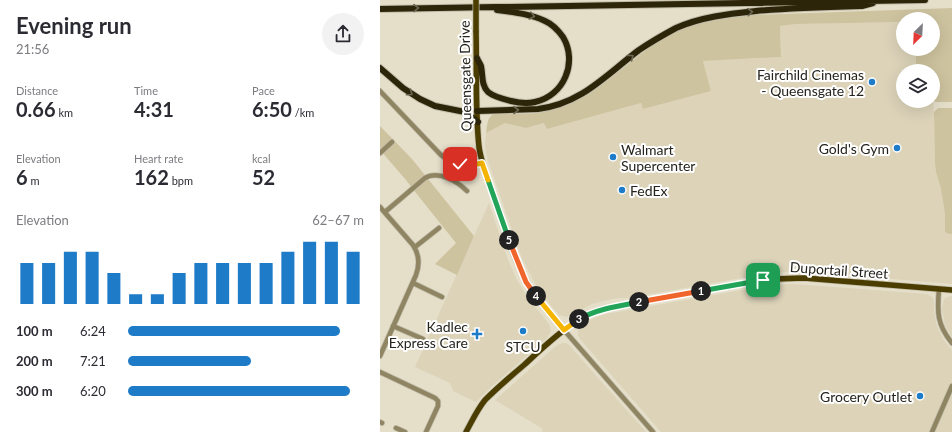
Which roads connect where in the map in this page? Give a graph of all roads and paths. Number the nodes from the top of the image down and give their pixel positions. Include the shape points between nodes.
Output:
1 (476, 0) edge
2 (925, 0) edge
3 (883, 1) edge
4 (452, 8) junction
5 (380, 9) edge
6 (477, 58) junction
7 (380, 68) edge
8 (380, 91) edge
9 (477, 111) junction
10 (478, 122) junction
11 (392, 142) dead end
12 (380, 153) edge
13 (482, 163) junction
14 (467, 191) dead end
15 (380, 207) edge
16 (385, 212) junction
17 (439, 228) dead end
18 (415, 247) junction
19 (413, 282) junction
20 (939, 289) junction
21 (952, 290) edge
22 (442, 297) dead end
23 (393, 326) junction
24 (564, 330) junction
25 (423, 339) dead end
26 (952, 343) edge
27 (380, 356) edge
28 (380, 372) edge
29 (952, 386) edge
30 (396, 428) dead end
31 (405, 432) edge
32 (426, 432) edge
33 (466, 432) edge
34 (653, 432) edge
35 (932, 432) edge

1 - 6 main road, Queensgate Drive, bridge
2 - 3 highway
3 - 4 highway
9 -> 3 highway via 542,108 564,102 590,88 654,40 677,28 710,17 784,9 862,6
5 -> 4 highway
4 -> 6 highway via 504,11 545,21 557,29 565,41 569,62 566,77 555,92 541,100 522,103 488,92
6 - 9 main road, Queensgate Drive
7 -> 10 highway via 415,97 435,106 465,112
8 - 13 street via 447,160 468,166
9 - 10 main road, Queensgate Drive
10 - 13 main road, Queensgate Drive
11 - 12 street
13 - 24 main road, Queensgate Drive via 526,282
14 - 16 street via 454,181 440,176 430,176
15 - 16 street
16 - 18 street
17 - 18 street
18 - 19 street via 419,266
19 - 22 street
19 - 23 street
20 - 21 main road, Duportail Street
20 - 24 main road, Duportail Street via 804,278 770,279 602,309 576,321
20 - 26 street via 940,322
23 - 25 street
23 - 27 street
24 - 33 main road, Duportail Street via 485,401
24 - 34 street, Queensgate Drive
28 - 32 street via 438,401
29 - 35 street
30 - 31 street

